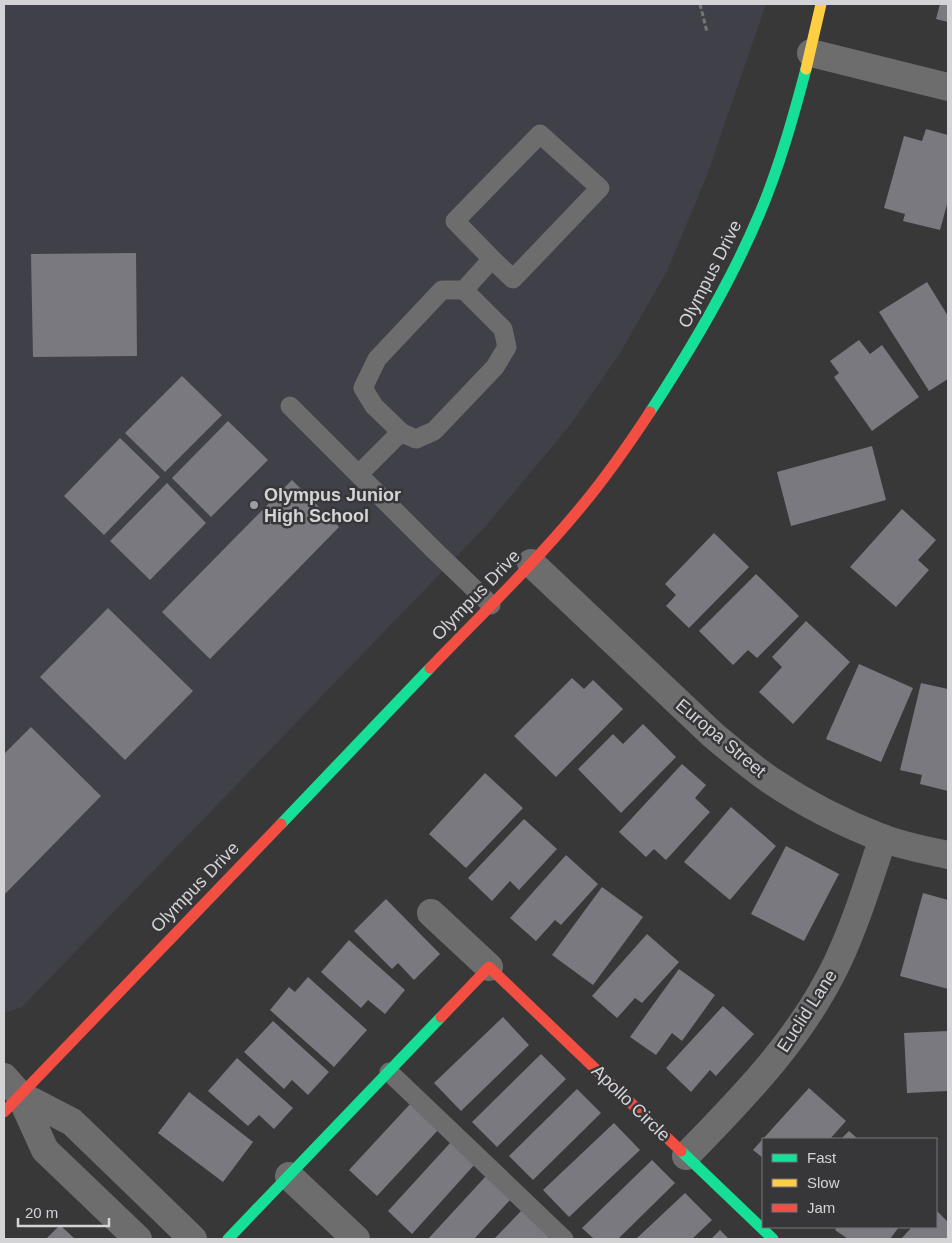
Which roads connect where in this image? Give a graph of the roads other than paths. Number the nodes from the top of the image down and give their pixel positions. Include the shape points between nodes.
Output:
1 (821, 4) edge
2 (810, 53) junction
3 (948, 87) edge
4 (492, 259) junction
5 (464, 290) junction
6 (290, 406) dead end
7 (401, 432) junction
8 (358, 474) junction
9 (531, 563) junction
10 (491, 604) junction
11 (883, 838) junction
12 (948, 855) edge
13 (431, 913) dead end
14 (489, 968) junction
15 (389, 1072) junction
16 (9, 1095) edge
17 (686, 1156) junction
18 (289, 1176) junction
19 (138, 1186) junction
20 (112, 1214) junction
21 (138, 1239) edge
22 (193, 1239) edge
23 (228, 1239) edge
24 (356, 1239) edge
25 (564, 1239) edge
26 (773, 1239) edge

1 - 2 street, Olympus Drive
2 - 3 street
2 - 9 street, Olympus Drive via 766,197 689,353 613,465 575,515
4 - 4 lane via 455,221 540,134 600,188 513,279
4 - 5 lane
5 - 7 lane via 442,290 377,359 363,388 374,406
5 - 7 lane via 503,329 507,347 495,367 434,431 416,439
6 - 8 lane
7 - 8 lane
8 - 10 lane
9 - 10 street, Olympus Drive
9 - 11 street, Europa Street via 744,761 805,802
10 - 16 street, Olympus Drive
11 - 12 street, Europa Street
11 - 17 street, Euclid Lane via 852,928 804,1020 769,1068
13 - 14 street, Apollo Circle
14 - 15 street
14 - 17 street, Apollo Circle
15 - 18 street
15 - 25 lane
16 - 19 street via 72,1122
16 - 20 street via 45,1150
17 - 26 street, Apollo Circle
18 - 23 street
18 - 24 street
19 - 20 street
19 - 22 street
20 - 21 street

